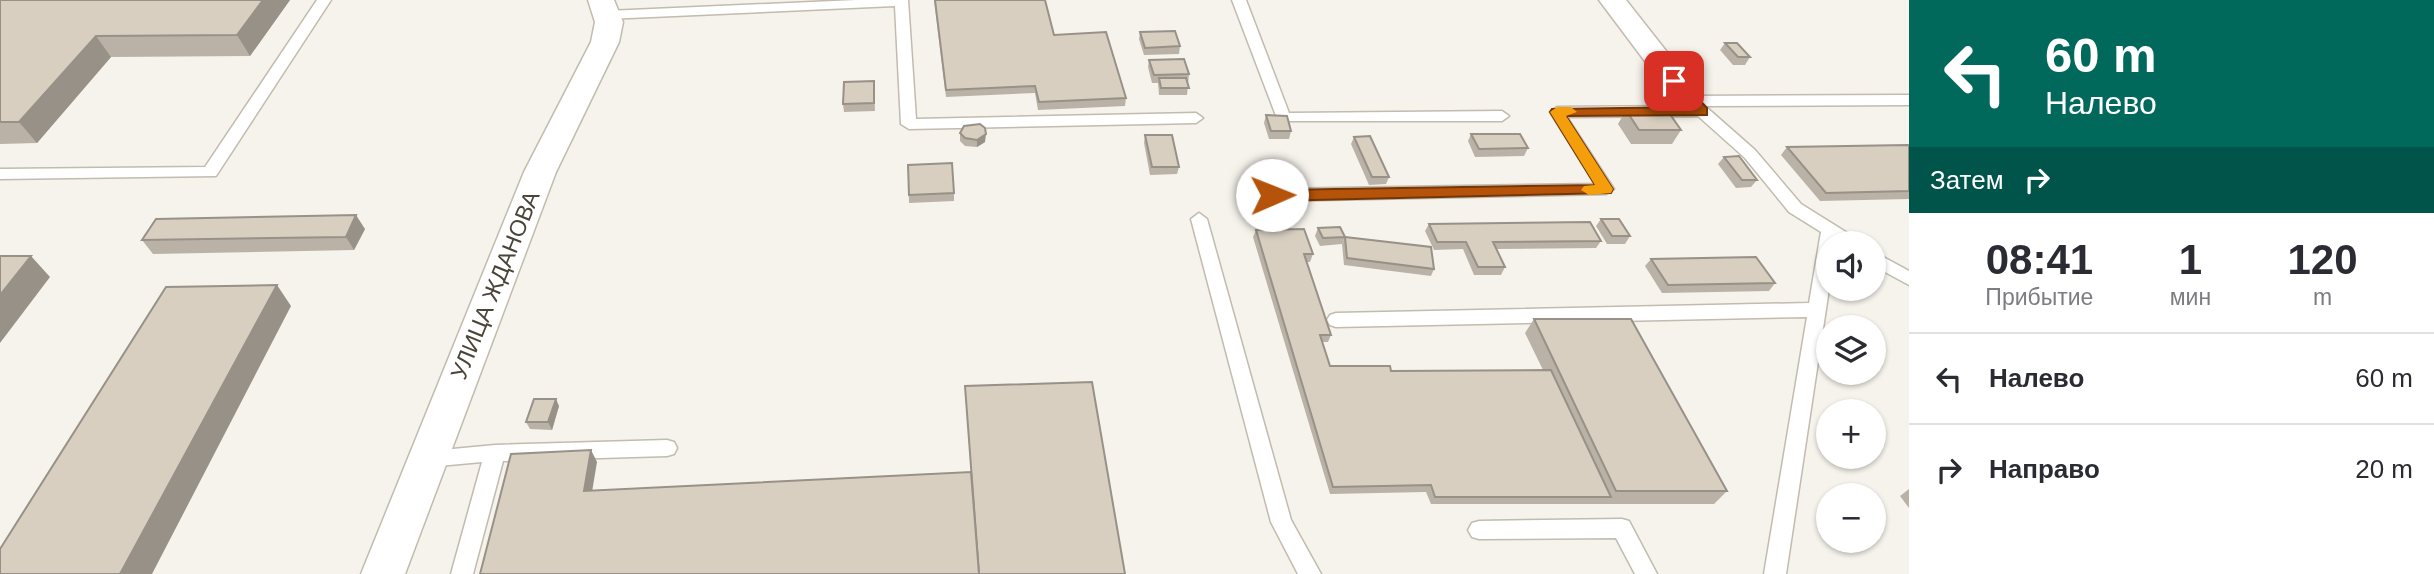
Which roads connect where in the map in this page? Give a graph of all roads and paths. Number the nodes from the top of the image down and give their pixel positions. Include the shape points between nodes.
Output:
1 (324, 0) edge
2 (1239, 0) edge
3 (1612, 0) edge
4 (901, 1) edge
5 (604, 7) edge
6 (1909, 100) edge
7 (1696, 106) junction
8 (1502, 116) dead end
9 (1196, 118) dead end
10 (0, 174) edge
11 (1272, 195) dead end
12 (1199, 219) dead end
13 (1830, 230) joint
14 (1886, 265) edge
15 (1909, 279) edge
16 (1816, 310) junction
17 (1336, 320) dead end
18 (667, 448) dead end
19 (495, 453) junction
20 (428, 458) junction
21 (1479, 530) dead end
22 (383, 574) edge
23 (462, 574) edge
24 (1310, 574) edge
25 (1646, 574) edge
26 (1775, 574) edge

1 - 10 lane via 210,172
2 - 8 lane via 1283,118
3 - 7 street
4 - 5 lane
4 - 9 lane via 909,124
5 - 20 street, УЛИЦА ЖДАНОВА via 609,22 605,42 535,184
6 - 7 lane
7 - 11 lane via 1557,112 1606,189
7 - 13 lane via 1750,154 1795,208
12 - 24 lane via 1282,522
13 - 16 lane
14 - 15 lane
16 - 17 lane
16 - 26 lane
18 - 19 lane
19 - 20 lane
19 - 23 lane
20 - 22 street, УЛИЦА ЖДАНОВА
21 - 25 lane via 1622,528

